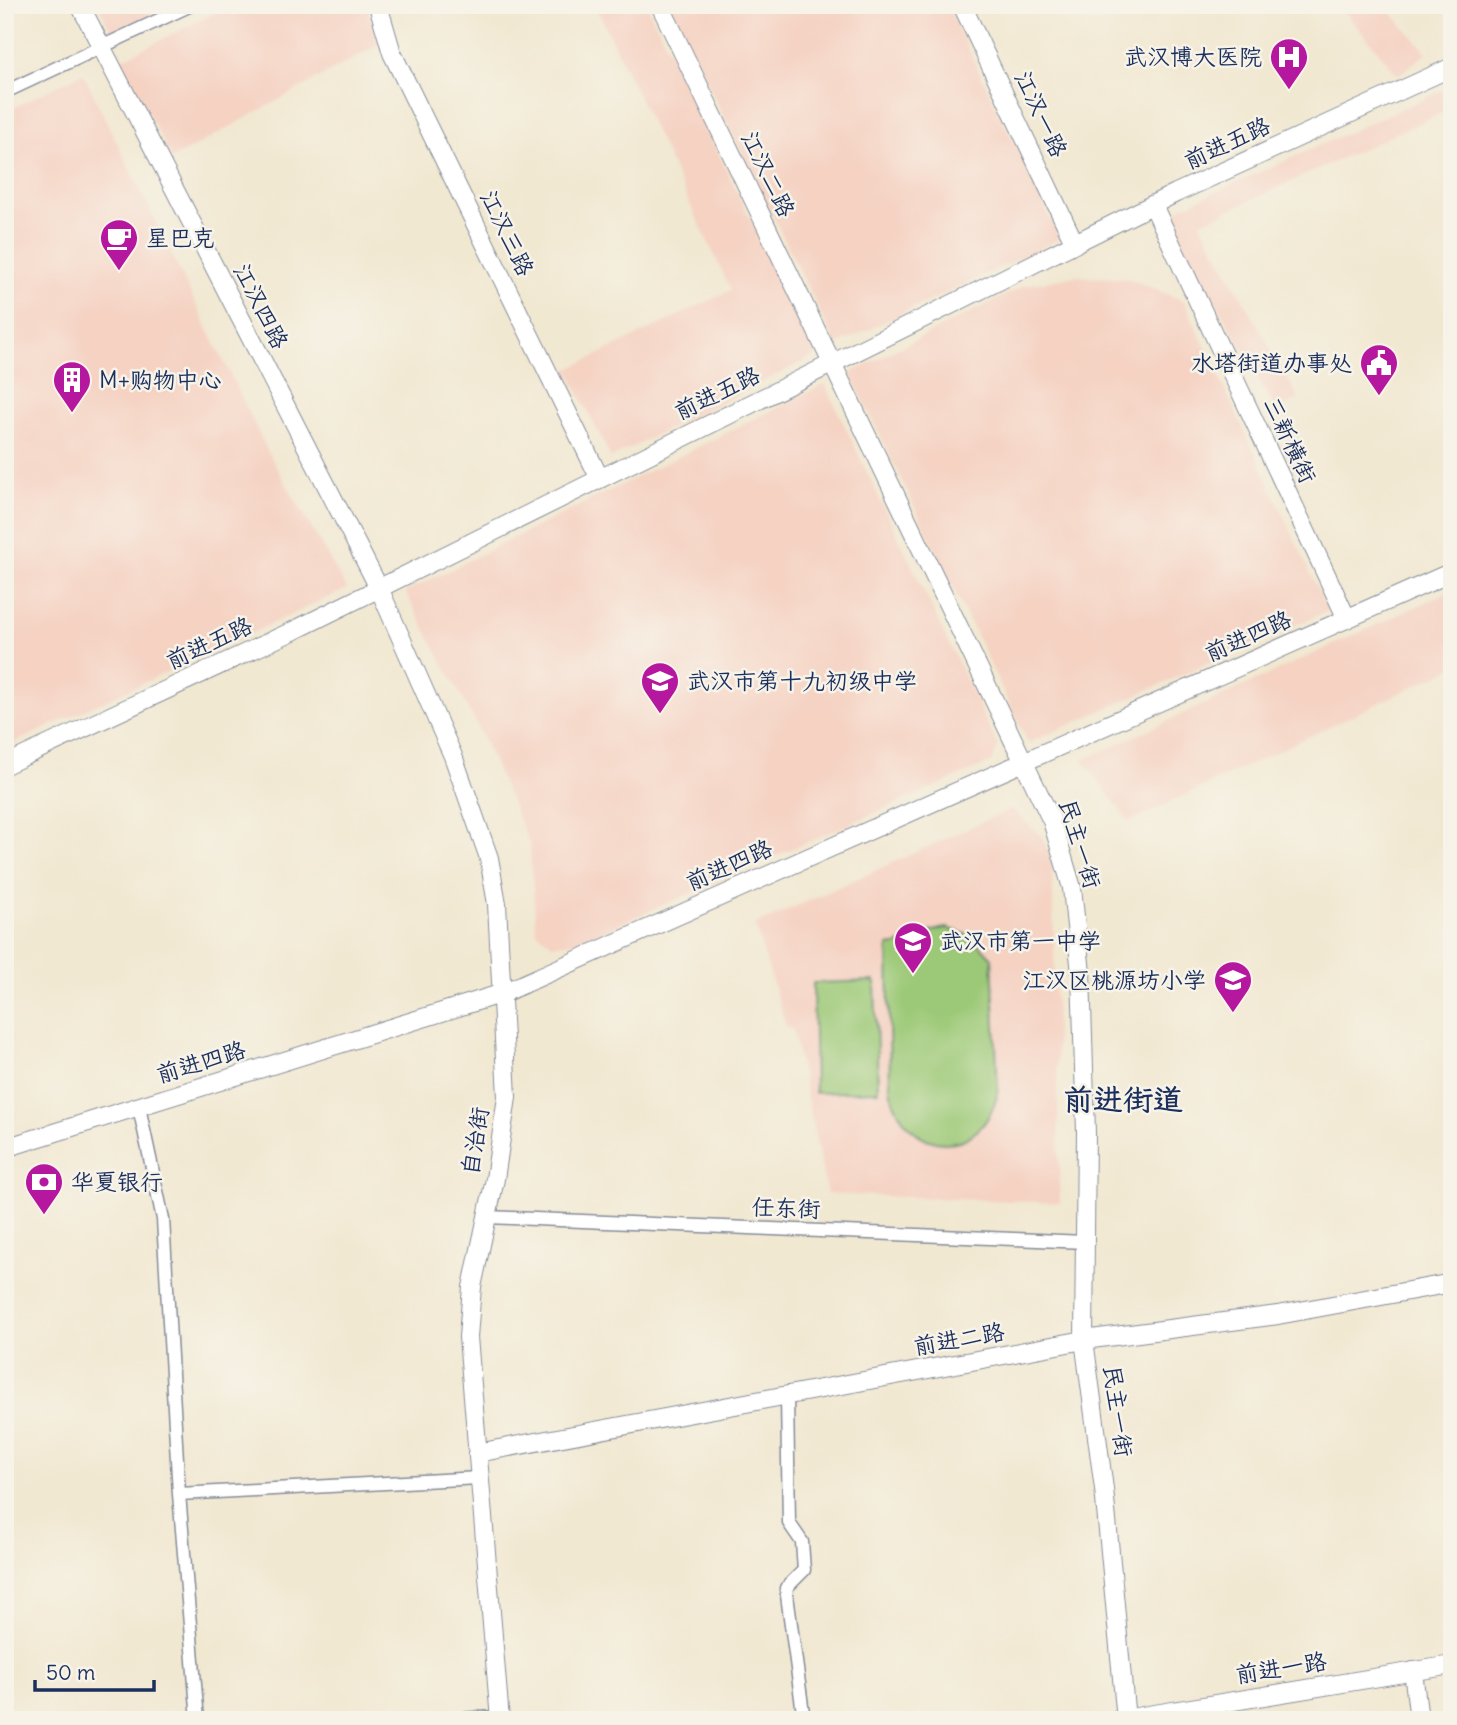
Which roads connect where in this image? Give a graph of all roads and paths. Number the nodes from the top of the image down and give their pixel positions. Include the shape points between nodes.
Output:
1 (80, 5) edge
2 (191, 5) edge
3 (378, 5) edge
4 (660, 5) edge
5 (962, 5) edge
6 (99, 46) junction
7 (1452, 67) edge
8 (5, 92) edge
9 (1153, 205) junction
10 (1075, 244) junction
11 (831, 364) junction
12 (600, 479) junction
13 (1452, 572) edge
14 (379, 588) junction
15 (1347, 619) junction
16 (1022, 762) junction
17 (5, 765) edge
18 (503, 993) junction
19 (139, 1107) junction
20 (5, 1148) edge
21 (486, 1217) junction
22 (1085, 1241) junction
23 (1452, 1283) edge
24 (1084, 1340) junction
25 (786, 1395) junction
26 (477, 1453) junction
27 (479, 1478) junction
28 (179, 1494) junction
29 (1452, 1665) edge
30 (1413, 1671) junction
31 (500, 1718) edge
32 (1123, 1719) edge
33 (198, 1720) edge
34 (432, 1720) edge
35 (804, 1720) edge
36 (1419, 1720) edge

1 - 6 street, 江汉四路
2 - 6 street
3 - 12 street, 江汉三路 via 392,53
4 - 11 street, 江汉二路
5 - 10 street, 江汉一路
6 - 8 street
6 - 14 street, 江汉四路
7 - 9 street, 前进五路
9 - 10 street, 前进五路
9 - 15 street, 三新横街
10 - 11 street, 前进五路
11 - 12 street, 前进五路
11 - 16 street, 民主一街
12 - 14 street, 前进五路
13 - 15 street, 前进四路
14 - 17 street, 前进五路
14 - 18 street, 自治街 via 453,756 489,858
15 - 16 street, 前进四路
16 - 18 street, 前进四路
16 - 22 street, 民主一街 via 1052,821 1072,888 1081,973
18 - 19 street, 前进四路
18 - 21 street, 自治街 via 507,1097
19 - 20 street, 前进四路
19 - 28 street via 163,1219
21 - 22 street, 任东街
21 - 26 street, 自治街 via 468,1337
22 - 24 street, 民主一街
23 - 24 street, 前进二路 via 1278,1315
24 - 25 street, 前进二路
24 - 32 street, 民主一街 via 1104,1489
25 - 26 street, 前进二路
25 - 35 street via 789,1523 802,1542 803,1570 786,1588
26 - 27 street, 自治街
27 - 28 street
27 - 31 street, 自治街
28 - 33 street
29 - 30 street, 前进一路
30 - 32 street, 前进一路
30 - 36 street
31 - 34 street

